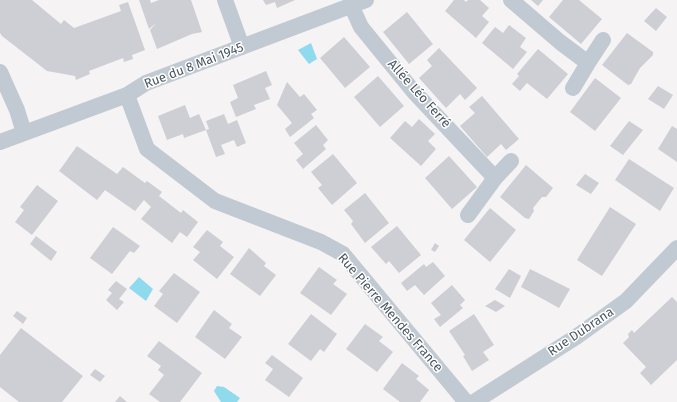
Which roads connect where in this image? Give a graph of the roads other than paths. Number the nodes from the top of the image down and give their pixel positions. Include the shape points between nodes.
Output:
1 (225, 0) edge
2 (511, 0) edge
3 (359, 3) edge
4 (602, 40) dead end
5 (242, 47) junction
6 (588, 63) junction
7 (0, 72) edge
8 (573, 88) dead end
9 (126, 95) junction
10 (24, 133) junction
11 (0, 142) edge
12 (511, 161) dead end
13 (495, 178) junction
14 (468, 215) dead end
15 (677, 248) edge
16 (466, 402) edge
17 (474, 402) edge

1 - 5 street
2 - 6 street
3 - 5 street, Rue du 8 Mai 1945
3 - 13 street, Allée Léo Ferré via 361,27 414,92
4 - 6 street
5 - 9 street, Rue du 8 Mai 1945 via 146,83
6 - 8 street
7 - 10 street
9 - 10 street, Rue du 8 Mai 1945
9 - 16 street, Rue Pierre Mendes France via 147,149 215,201 321,242 343,254
10 - 11 street, Rue du 8 Mai 1945
12 - 13 street
13 - 14 street
15 - 17 street, Rue Dubrana via 626,301 576,337

